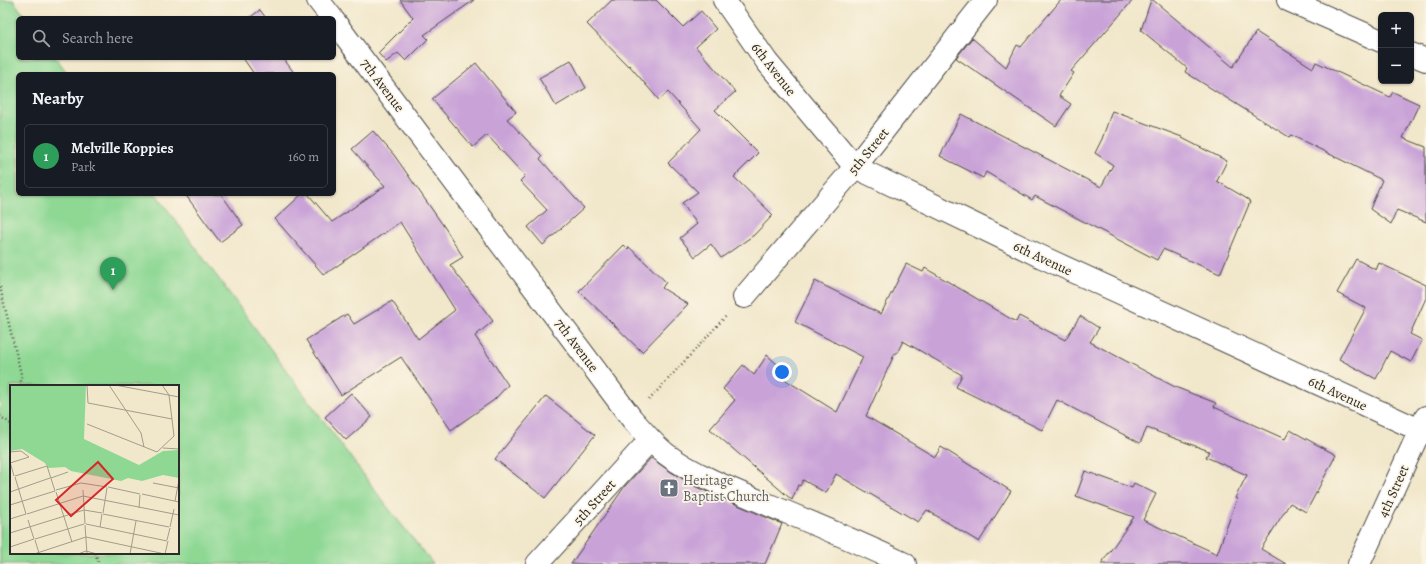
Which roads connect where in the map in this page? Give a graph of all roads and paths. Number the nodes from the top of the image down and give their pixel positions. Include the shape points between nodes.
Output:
1 (318, 0) edge
2 (724, 0) edge
3 (986, 0) edge
4 (1288, 0) edge
5 (330, 16) edge
6 (336, 24) edge
7 (1378, 40) edge
8 (1414, 55) edge
9 (1426, 60) edge
10 (855, 167) junction
11 (0, 288) edge
12 (744, 297) joint
13 (21, 385) edge
14 (0, 416) edge
15 (632, 419) junction
16 (10, 423) edge
17 (1424, 427) edge
18 (650, 440) junction
19 (95, 554) edge
20 (99, 564) edge
21 (537, 564) edge
22 (905, 564) edge
23 (1359, 564) edge

1 - 5 street
2 - 10 street, 6th Avenue via 766,62
3 - 10 street, 5th Street
4 - 7 street
6 - 15 street, 7th Avenue
8 - 9 street
10 - 12 street, 5th Street
10 - 17 street, 6th Avenue via 1042,258
11 - 13 path via 21,374
12 - 15 path
14 - 16 path
15 - 18 street, 7th Avenue
17 - 23 street, 4th Street
18 - 21 street, 5th Street
18 - 22 street, 7th Avenue via 680,464 738,492
19 - 20 path

